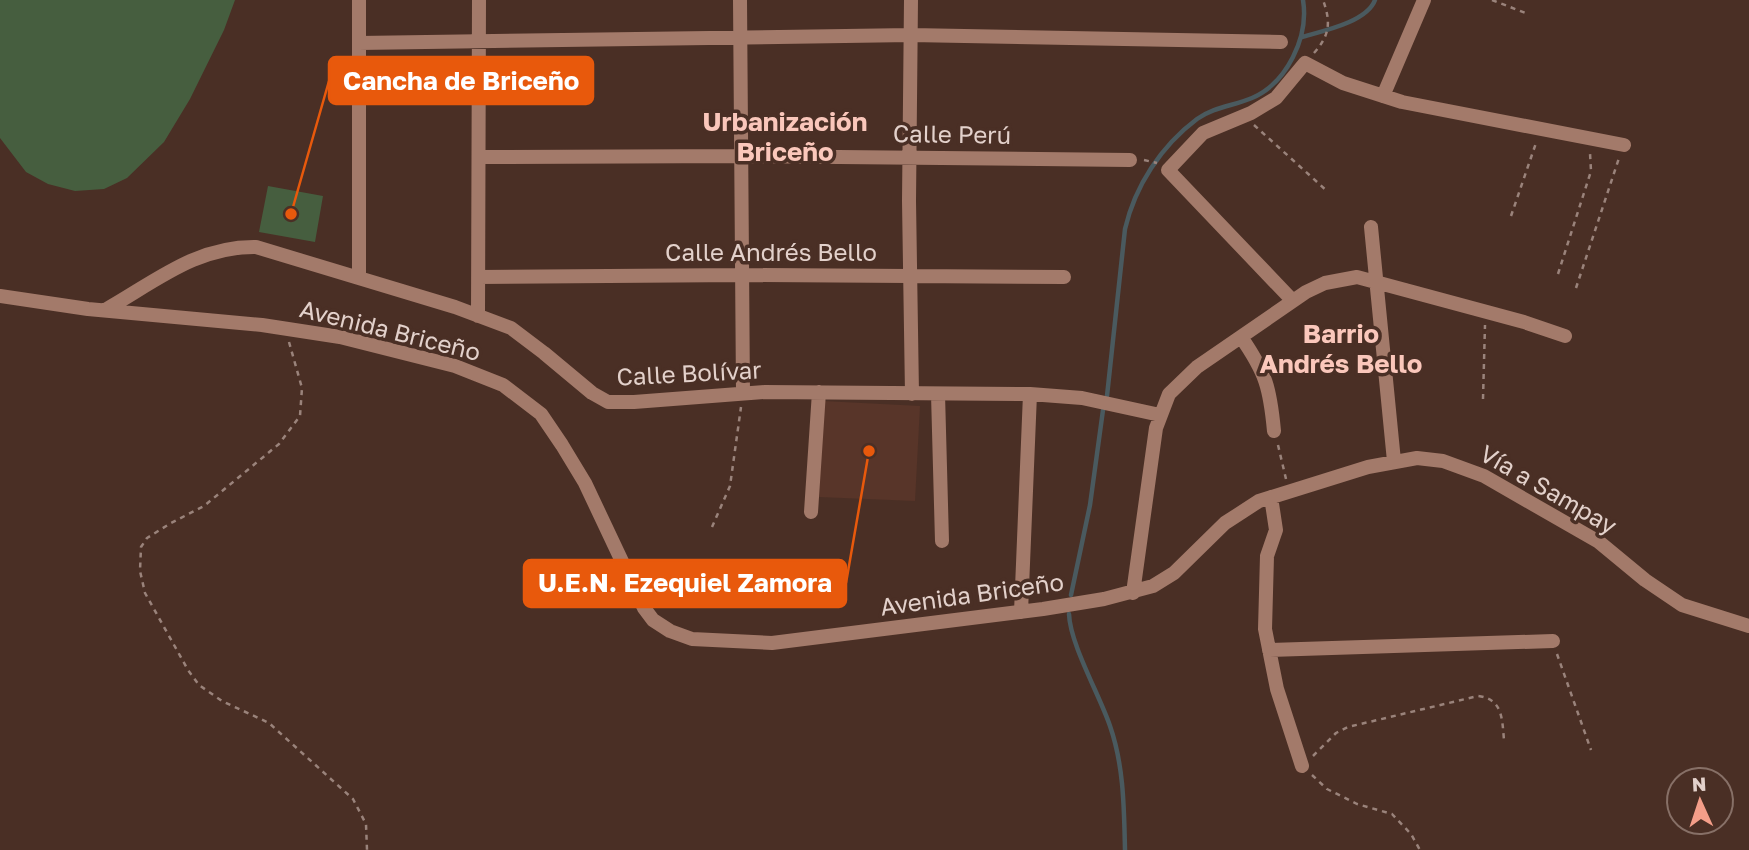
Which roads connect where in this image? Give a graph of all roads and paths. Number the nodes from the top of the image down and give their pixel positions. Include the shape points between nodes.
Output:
1 (359, 0) edge
2 (480, 0) edge
3 (740, 0) edge
4 (911, 0) edge
5 (1323, 0) edge
6 (1424, 0) edge
7 (1492, 0) edge
8 (1528, 14) dead end
9 (911, 35) junction
10 (740, 38) junction
11 (480, 39) junction
12 (1280, 42) dead end
13 (359, 43) junction
14 (1306, 63) junction
15 (1383, 96) junction
16 (1244, 116) junction
17 (1537, 128) junction
18 (1592, 139) junction
19 (1624, 145) joint
20 (740, 156) junction
21 (479, 157) junction
22 (910, 157) junction
23 (1130, 160) joint
24 (1168, 170) junction
25 (1327, 191) dead end
26 (1511, 216) dead end
27 (1371, 227) dead end
28 (1558, 274) dead end
29 (742, 275) junction
30 (911, 276) junction
31 (478, 277) junction
32 (1064, 277) dead end
33 (359, 278) junction
34 (1376, 281) junction
35 (1576, 289) dead end
36 (0, 296) edge
37 (1293, 301) junction
38 (105, 310) junction
39 (1486, 311) junction
40 (478, 316) junction
41 (284, 328) junction
42 (1565, 336) dead end
43 (1241, 337) junction
44 (819, 392) junction
45 (743, 393) junction
46 (912, 394) junction
47 (938, 394) junction
48 (1030, 394) junction
49 (1483, 399) dead end
50 (1160, 415) junction
51 (1275, 431) joint
52 (1394, 461) junction
53 (1289, 491) junction
54 (1271, 497) junction
55 (811, 512) dead end
56 (712, 527) dead end
57 (942, 541) dead end
58 (1132, 593) junction
59 (1021, 612) junction
60 (1749, 626) edge
61 (1553, 641) joint
62 (1269, 650) junction
63 (1504, 740) dead end
64 (1591, 750) dead end
65 (1302, 766) junction
66 (367, 850) edge
67 (1420, 850) edge

1 - 13 street
2 - 11 street
3 - 10 street
4 - 9 street
5 - 14 path via 1327,36
6 - 15 street
7 - 8 path
9 - 10 street
9 - 12 street
9 - 22 street
10 - 11 street
10 - 20 street
11 - 13 street
11 - 21 street
13 - 33 street
14 - 15 street via 1343,83
14 - 16 street via 1276,98
15 - 17 street
16 - 24 street via 1203,133
16 - 25 path
17 - 18 street
17 - 26 path
18 - 19 street
18 - 28 path via 1591,171
19 - 35 path
20 - 21 street, Calle Perú
20 - 22 street, Calle Perú
20 - 29 street
21 - 31 street
22 - 23 street, Calle Perú
22 - 30 street
23 - 24 path via 1152,160
24 - 37 street
27 - 34 street
29 - 30 street, Calle Andrés Bello
29 - 31 street, Calle Andrés Bello
29 - 45 street
30 - 32 street, Calle Andrés Bello
30 - 46 street
31 - 40 street
33 - 38 street, Calle Bolívar via 270,249 232,248 176,267
33 - 40 street, Calle Bolívar
34 - 37 street via 1357,277 1336,280
34 - 39 street
34 - 52 street
36 - 38 street, Avenida Briceño
37 - 43 street
38 - 41 street, Avenida Briceño
39 - 42 street
39 - 49 path
40 - 45 street, Calle Bolívar via 511,328 608,402
41 - 59 street, Avenida Briceño via 456,366 522,398 541,414 585,483 644,608 670,631 692,639 772,643
41 - 66 path via 302,388 300,416 279,444 204,506 146,538 140,571 145,593 199,685 269,723 353,799 366,824
43 - 50 street via 1180,381
43 - 51 street via 1265,377
44 - 45 street, Calle Bolívar
44 - 46 street, Calle Bolívar
44 - 55 street
45 - 56 path via 730,486
46 - 47 street, Calle Bolívar
47 - 48 street, Calle Bolívar
47 - 57 street
48 - 50 street, Calle Bolívar via 1082,398
48 - 59 street
50 - 58 street
51 - 53 path
52 - 53 street, Vía a Sampay
52 - 60 street, Vía a Sampay via 1444,461 1484,475 1599,542 1682,605
53 - 54 street, Vía a Sampay
54 - 58 street, Vía a Sampay via 1224,523 1163,580
54 - 62 street via 1276,530 1265,579
58 - 59 street, Avenida Briceño
61 - 62 street
61 - 64 path
62 - 65 street
63 - 65 path via 1498,705 1485,697 1463,698 1348,727 1335,733
65 - 67 path via 1327,789 1392,814

